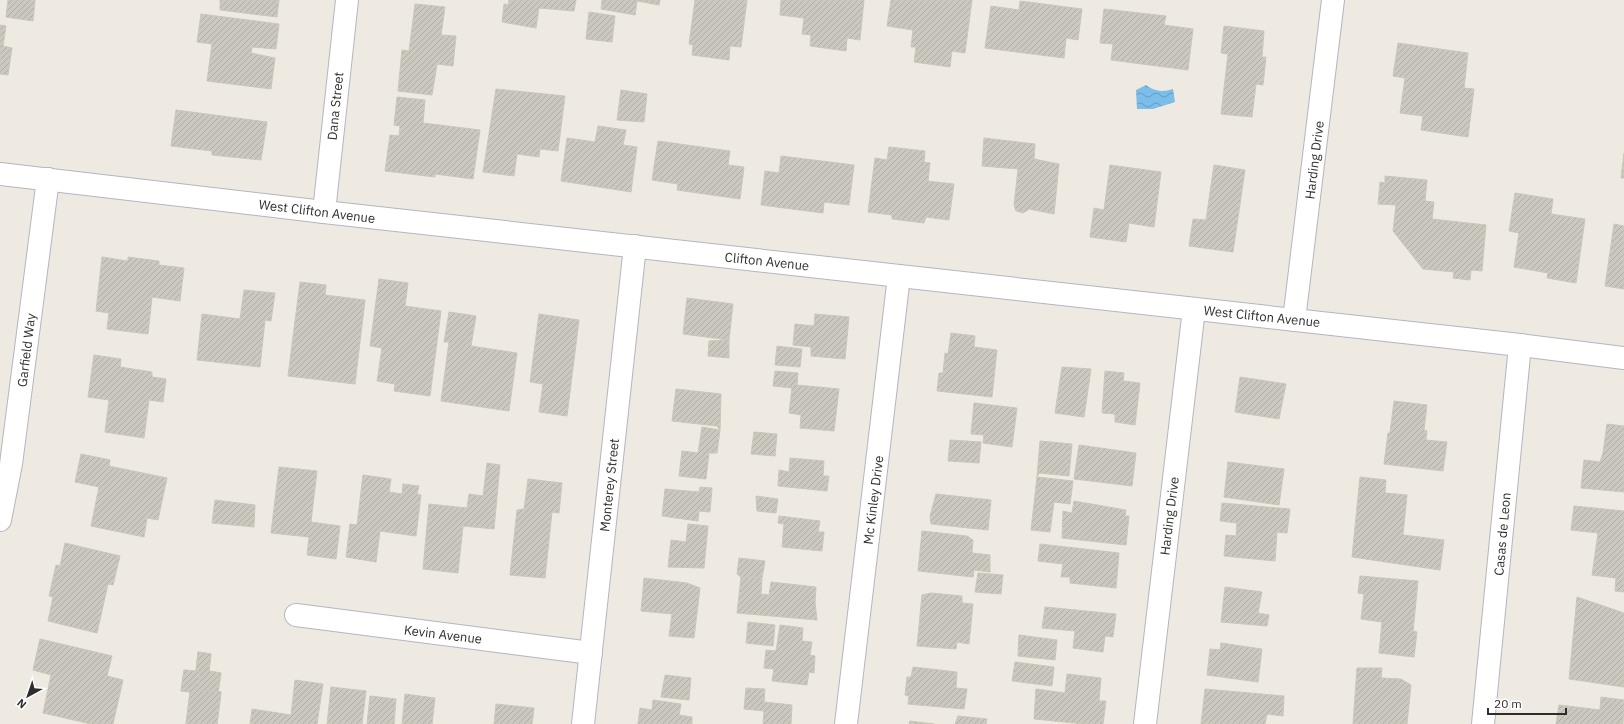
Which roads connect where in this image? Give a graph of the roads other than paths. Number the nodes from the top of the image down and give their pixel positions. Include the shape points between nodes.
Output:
1 (347, 0) edge
2 (1333, 0) edge
3 (0, 174) edge
4 (48, 179) junction
5 (324, 212) junction
6 (635, 246) junction
7 (899, 276) junction
8 (1194, 309) junction
9 (1294, 320) junction
10 (1520, 345) junction
11 (1624, 358) edge
12 (0, 520) edge
13 (296, 614) dead end
14 (591, 653) junction
15 (583, 724) edge
16 (846, 724) edge
17 (1145, 724) edge
18 (1483, 724) edge

1 - 5 street, Dana Street
2 - 9 street, Harding Drive
3 - 4 street, West Clifton Avenue
4 - 5 street, West Clifton Avenue
4 - 12 street, Garfield Way via 11,464
5 - 6 street, West Clifton Avenue
6 - 7 street, Clifton Avenue
6 - 14 street, Monterey Street
7 - 8 street, West Clifton Avenue
7 - 16 street, Mc Kinley Drive
8 - 9 street, West Clifton Avenue
8 - 17 street, Harding Drive
9 - 10 street, West Clifton Avenue
10 - 11 street, West Clifton Avenue
10 - 18 street, Casas de Leon
13 - 14 street, Kevin Avenue
14 - 15 street, Monterey Street

